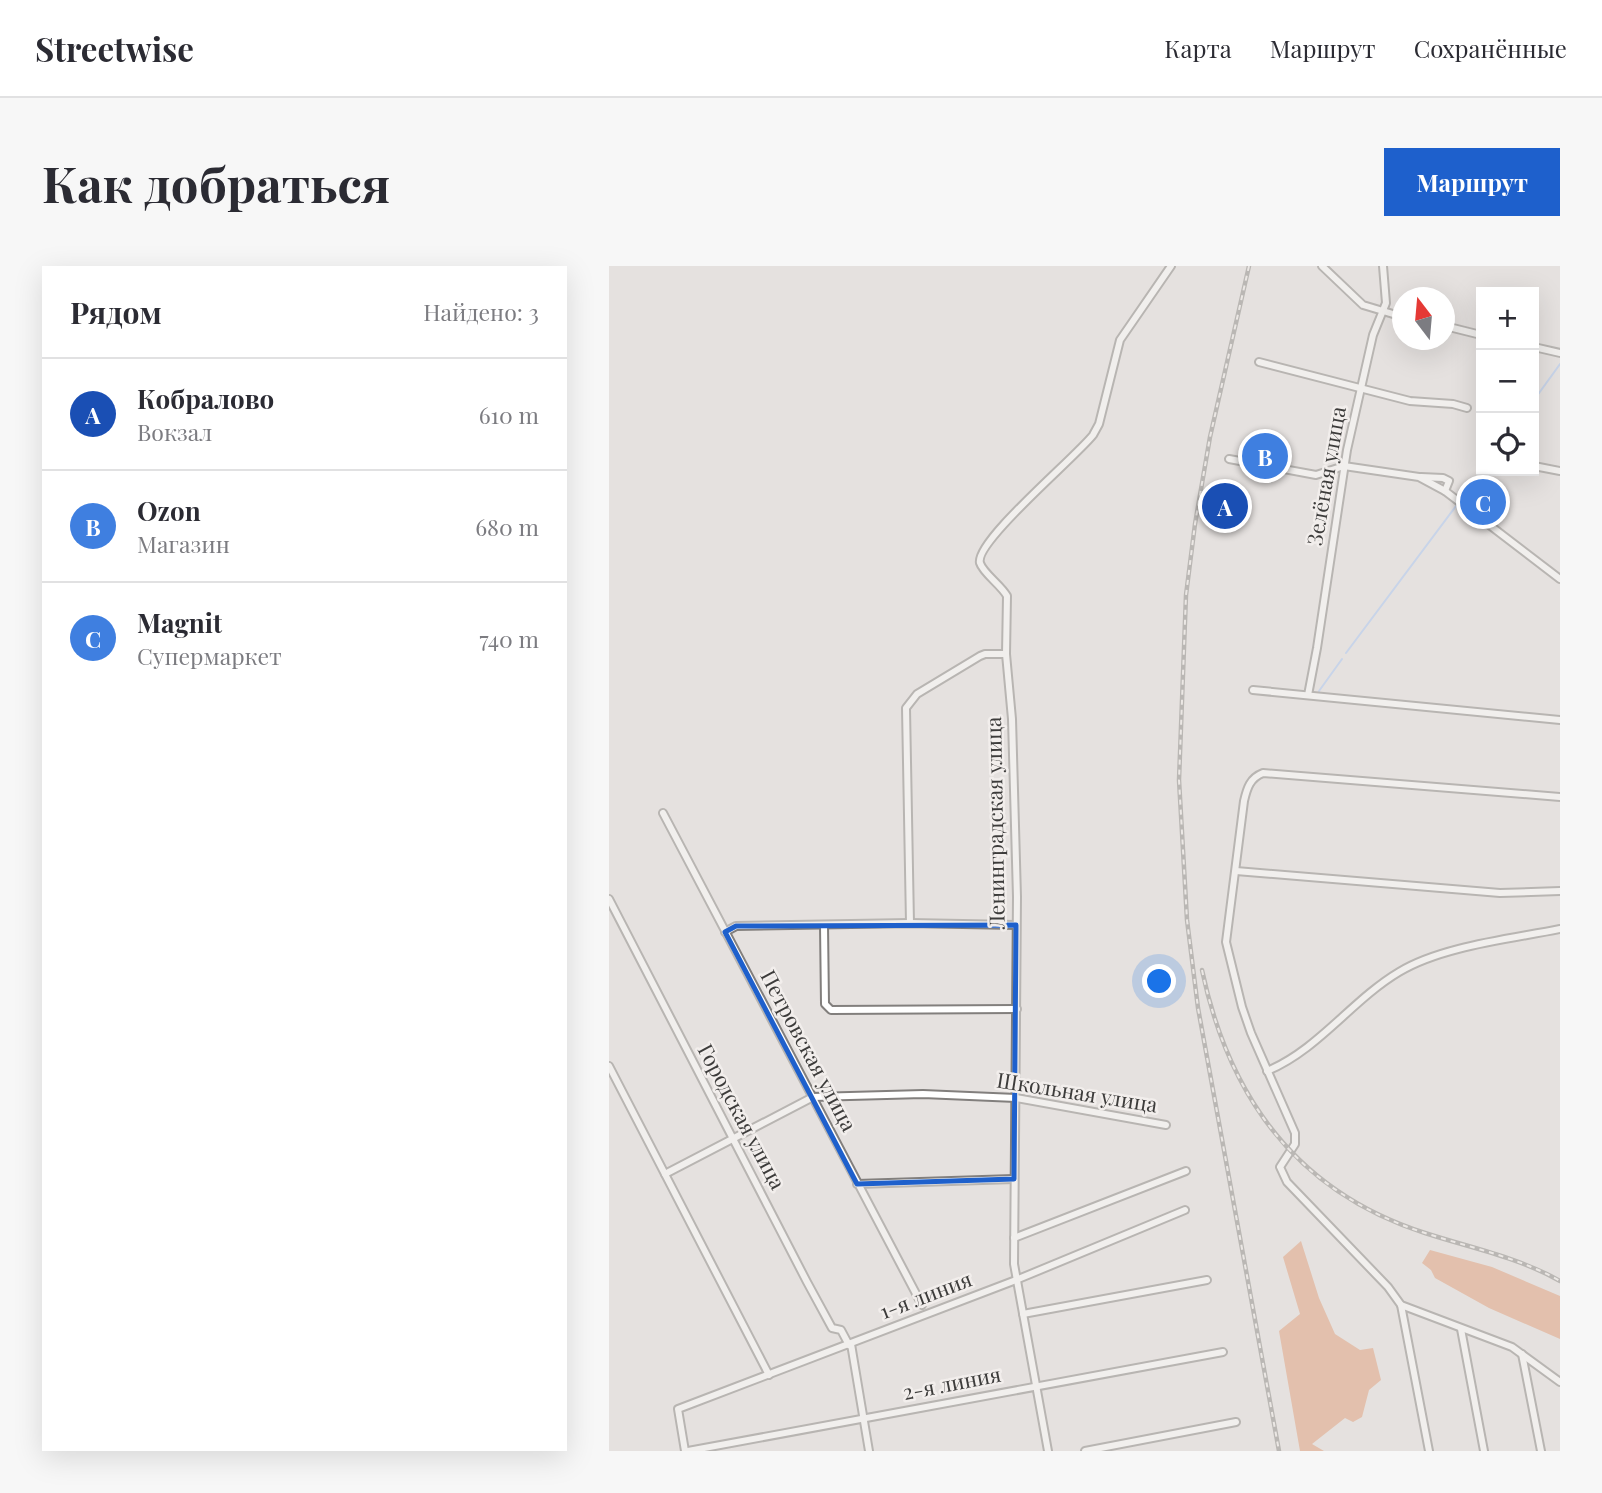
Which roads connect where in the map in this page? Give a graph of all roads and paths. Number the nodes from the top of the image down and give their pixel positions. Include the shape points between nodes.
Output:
1 (1171, 266) edge
2 (1322, 266) edge
3 (1383, 266) edge
4 (1383, 312) junction
5 (1392, 314) edge
6 (1455, 329) edge
7 (1476, 334) edge
8 (1539, 348) edge
9 (1560, 353) edge
10 (1259, 362) dead end
11 (1360, 388) junction
12 (1467, 408) dead end
13 (1230, 458) dead end
14 (1344, 466) junction
15 (1539, 467) edge
16 (1560, 471) edge
17 (1419, 477) junction
18 (1445, 491) junction
19 (1560, 579) edge
20 (1006, 654) junction
21 (1253, 690) dead end
22 (1308, 695) junction
23 (1560, 720) edge
24 (1560, 797) edge
25 (663, 813) dead end
26 (1236, 871) junction
27 (1560, 891) edge
28 (609, 899) edge
29 (910, 923) junction
30 (1016, 925) junction
31 (824, 926) junction
32 (1560, 929) edge
33 (725, 932) junction
34 (1017, 1009) junction
35 (609, 1066) edge
36 (1267, 1071) junction
37 (813, 1097) junction
38 (1016, 1098) junction
39 (1166, 1125) dead end
40 (733, 1137) junction
41 (1186, 1171) dead end
42 (665, 1174) junction
43 (1014, 1179) junction
44 (857, 1184) junction
45 (1185, 1210) dead end
46 (1014, 1238) junction
47 (1016, 1280) junction
48 (1207, 1280) dead end
49 (922, 1305) dead end
50 (1401, 1305) junction
51 (1023, 1314) junction
52 (1461, 1329) junction
53 (850, 1344) junction
54 (1223, 1352) dead end
55 (1522, 1353) junction
56 (769, 1375) junction
57 (1560, 1382) edge
58 (1036, 1386) junction
59 (864, 1418) junction
60 (1236, 1422) dead end
61 (687, 1451) edge
62 (869, 1451) edge
63 (1048, 1451) edge
64 (1084, 1451) edge
65 (1429, 1451) edge
66 (1484, 1451) edge
67 (1541, 1451) edge

1 - 20 street, Ленинградская улица via 1121,340 1093,435 996,531 980,554 980,563 1007,596
2 - 4 street via 1363,306
3 - 4 street, Зелёная улица
4 - 5 street
4 - 11 street, Зелёная улица
6 - 7 street
8 - 9 street
10 - 11 street
11 - 12 street via 1410,401
11 - 14 street, Зелёная улица
13 - 14 street via 1316,475
14 - 17 street
14 - 22 street, Зелёная улица
15 - 16 street
17 - 18 street
17 - 18 street via 1449,481
18 - 19 street
20 - 29 street via 980,656 917,694 906,708
20 - 30 street, Ленинградская улица via 1012,719
21 - 22 street
22 - 23 street
24 - 26 street via 1262,773 1247,789
25 - 33 street, Петровская улица
26 - 27 street via 1500,893
26 - 36 street via 1226,942 1242,1007
28 - 40 street, Городская улица
29 - 30 street
29 - 31 street
30 - 34 street, Ленинградская улица
31 - 33 street via 736,926
31 - 34 street via 825,1004 829,1009
32 - 36 street via 1435,956 1401,971 1289,1062
33 - 37 street, Петровская улица
34 - 38 street, Ленинградская улица
35 - 42 street
36 - 50 street via 1296,1138 1280,1167 1282,1174
37 - 38 street, Школьная улица via 923,1094
37 - 40 street, Школьная улица
37 - 44 street, Петровская улица
38 - 39 street, Школьная улица
38 - 43 street, Ленинградская улица
40 - 42 street, Школьная улица
40 - 53 street, Городская улица via 832,1328 841,1330
41 - 46 street
42 - 56 street
43 - 44 street
43 - 46 street, Ленинградская улица
44 - 49 street, Петровская улица
45 - 47 street, 1-я линия
46 - 47 street, Ленинградская улица
47 - 51 street, Ленинградская улица
47 - 53 street, 1-я линия
48 - 51 street
50 - 52 street
50 - 65 street
51 - 58 street, Ленинградская улица
52 - 55 street
52 - 66 street
53 - 56 street, 1-я линия
53 - 59 street
54 - 58 street, 2-я линия
55 - 57 street
55 - 67 street
56 - 61 street, 1-я линия via 678,1409
58 - 59 street, 2-я линия
58 - 63 street, Ленинградская улица
59 - 61 street, 2-я линия
59 - 62 street
60 - 64 street

